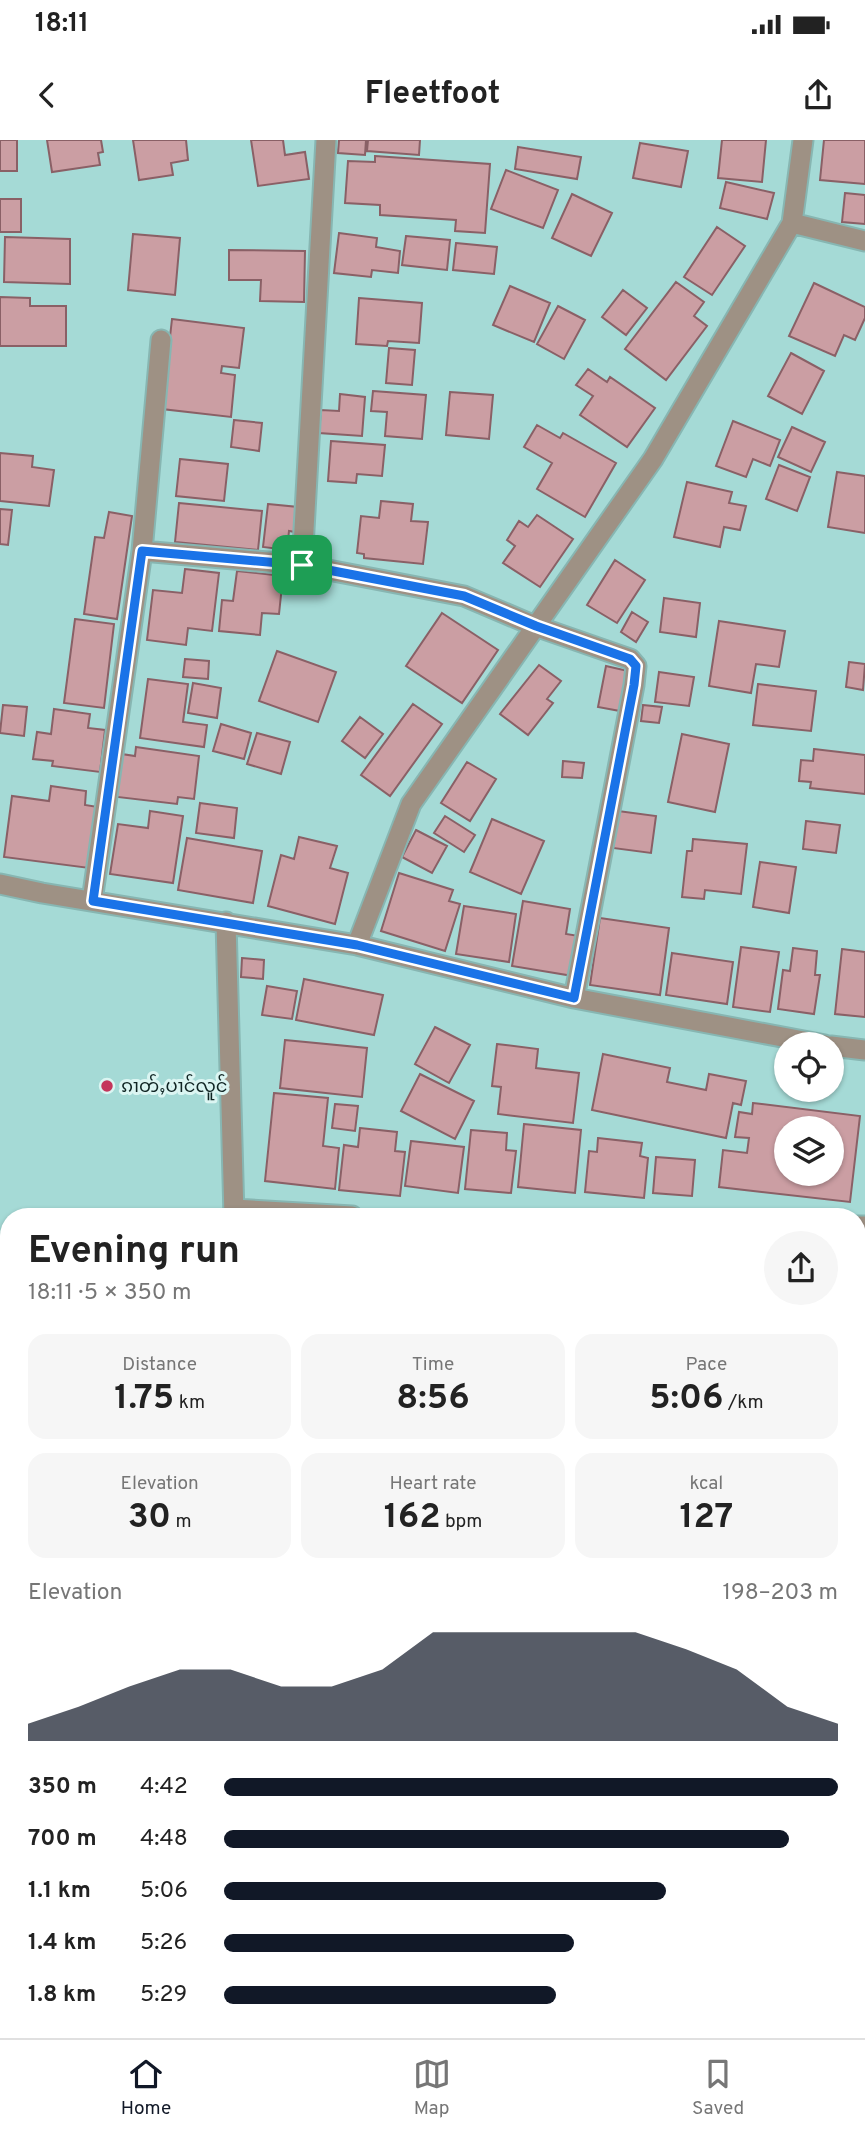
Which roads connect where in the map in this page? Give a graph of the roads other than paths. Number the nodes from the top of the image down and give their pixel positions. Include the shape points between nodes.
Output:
1 (326, 140) edge
2 (803, 140) edge
3 (792, 223) junction
4 (865, 242) edge
5 (160, 340) dead end
6 (142, 551) junction
7 (302, 565) junction
8 (536, 626) junction
9 (0, 884) edge
10 (93, 901) junction
11 (226, 922) junction
12 (357, 945) junction
13 (574, 998) junction
14 (774, 1035) edge
15 (844, 1048) edge
16 (865, 1050) edge
17 (234, 1208) edge

1 - 7 street
2 - 3 street
3 - 4 street
3 - 8 street via 653,459
5 - 6 street
6 - 7 street
6 - 10 street
7 - 8 street via 464,596
8 - 12 street via 411,804
8 - 13 street via 630,659 636,666
9 - 10 street
10 - 11 street
11 - 12 street
11 - 17 street
12 - 13 street
13 - 14 street
15 - 16 street

